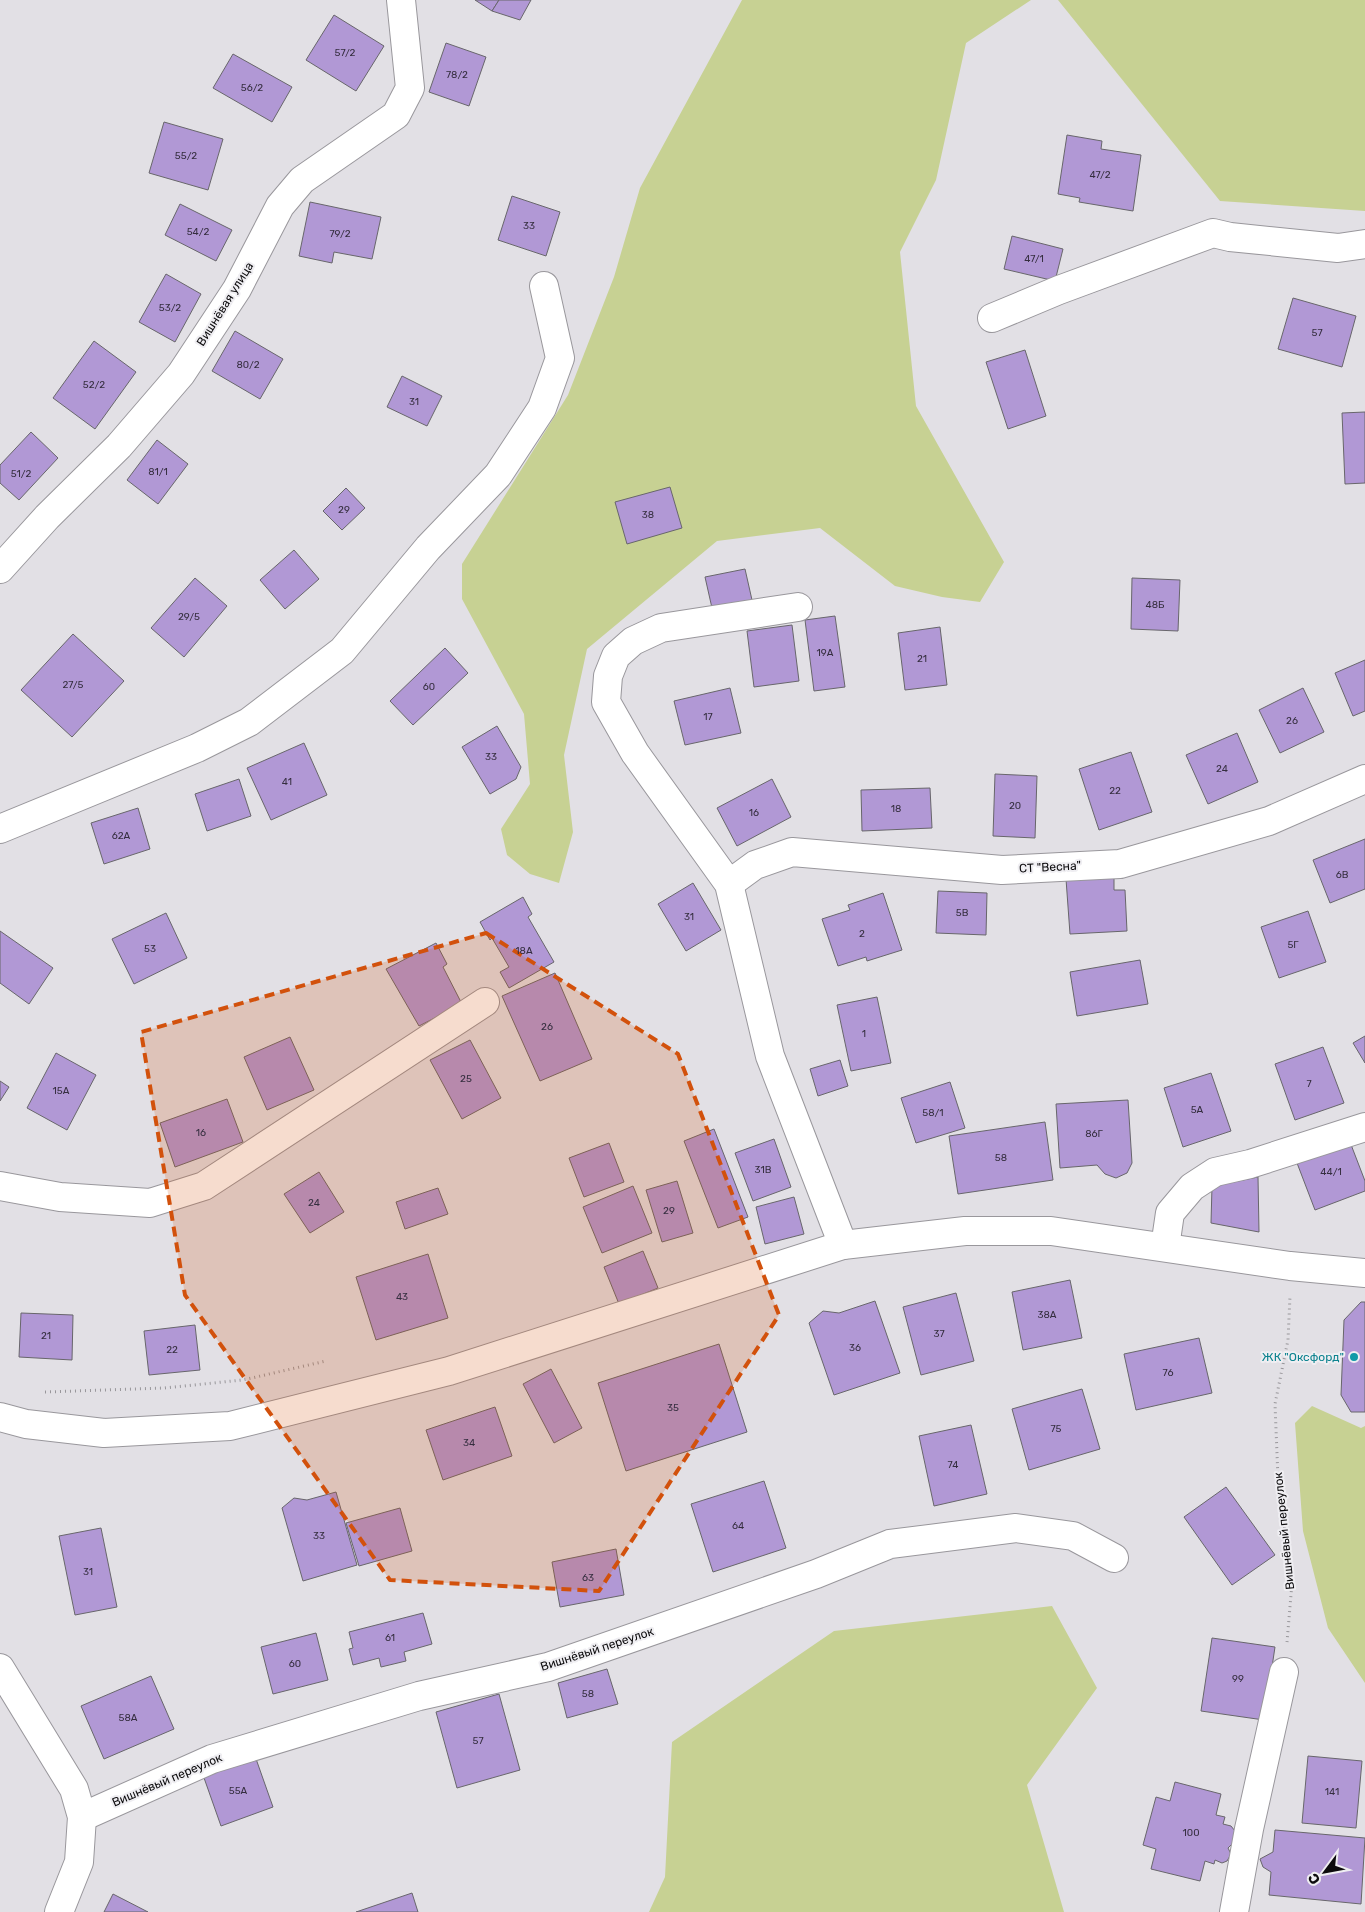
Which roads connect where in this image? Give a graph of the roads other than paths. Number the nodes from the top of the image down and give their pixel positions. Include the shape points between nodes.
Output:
1 (401, 0) edge
2 (1365, 244) edge
3 (544, 286) dead end
4 (992, 318) dead end
5 (0, 569) edge
6 (798, 607) dead end
7 (1365, 780) edge
8 (0, 828) edge
9 (729, 884) junction
10 (485, 1002) dead end
11 (1365, 1127) edge
12 (0, 1186) edge
13 (842, 1245) junction
14 (1165, 1247) junction
15 (1365, 1273) edge
16 (0, 1417) edge
17 (1114, 1558) dead end
18 (0, 1668) edge
19 (1284, 1672) road end
20 (82, 1817) junction
21 (59, 1912) edge
22 (1234, 1912) edge

1 - 5 street, Вишнёвая улица via 410,88 396,115 302,180 280,206 237,289 181,374 119,446
2 - 4 street via 1338,248 1213,233
3 - 8 street via 560,358 542,408 498,474 428,548 342,652 249,722 197,748
6 - 9 street via 661,628 633,642 616,656 608,676 606,702 635,753
7 - 9 street, СТ "Весна" via 1269,821 1120,864 1002,870 792,852 755,865
9 - 13 street via 770,1056
10 - 12 street via 204,1186 150,1203 60,1197
11 - 14 street via 1215,1172 1192,1187 1170,1213
13 - 14 street via 975,1231 1051,1231
13 - 16 street via 449,1371 230,1426 104,1433 26,1424
14 - 15 street via 1290,1266
17 - 20 street, Вишнёвый переулок via 1073,1536 1016,1528 890,1544 816,1574 548,1667 419,1696 212,1759
18 - 20 street via 74,1789
19 - 22 street
20 - 21 street via 79,1862

